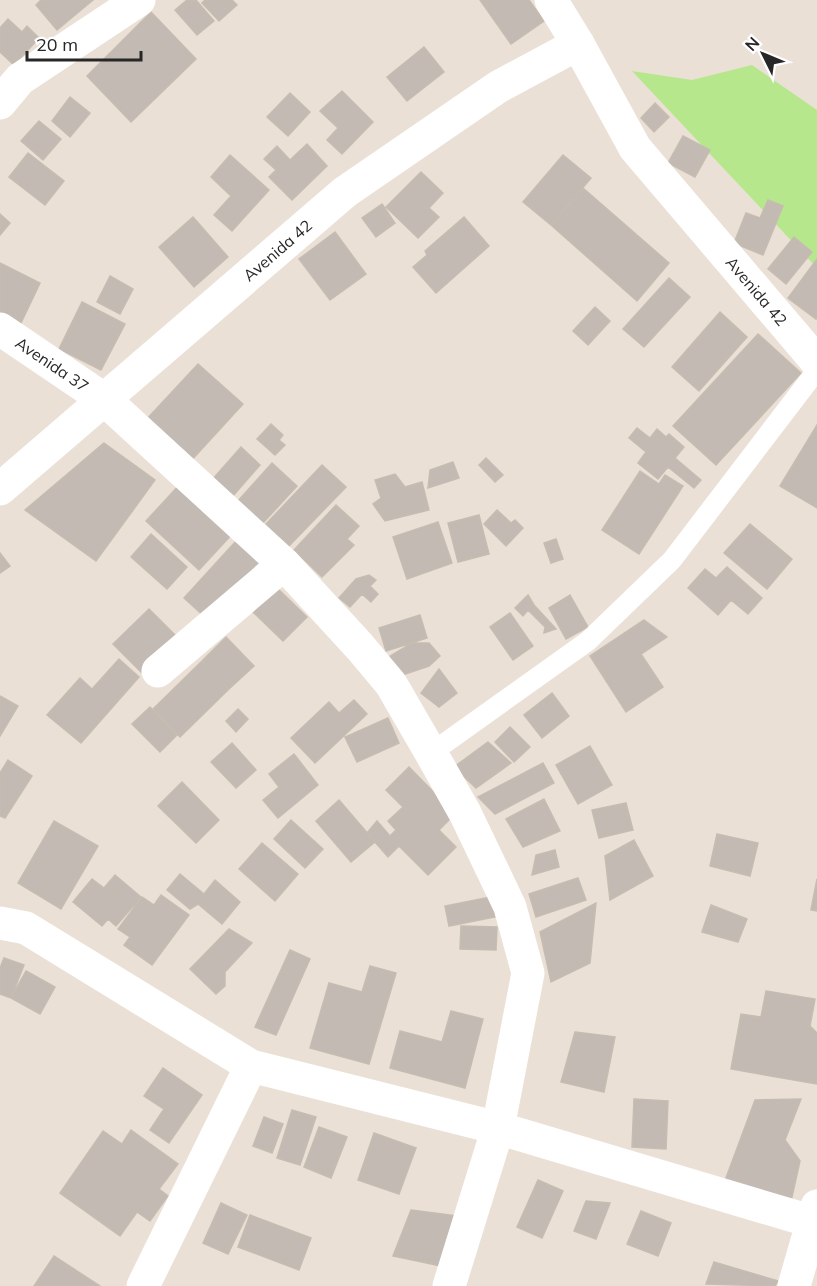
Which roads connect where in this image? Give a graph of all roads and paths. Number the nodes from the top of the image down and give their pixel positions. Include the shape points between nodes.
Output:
1 (139, 0) edge
2 (551, 0) edge
3 (578, 44) junction
4 (0, 103) edge
5 (0, 329) edge
6 (817, 362) edge
7 (817, 370) edge
8 (105, 400) junction
9 (0, 489) edge
10 (284, 564) junction
11 (158, 671) dead end
12 (431, 753) junction
13 (0, 923) edge
14 (251, 1065) junction
15 (498, 1128) junction
16 (816, 1217) edge
17 (143, 1286) edge
18 (449, 1286) edge
19 (794, 1286) edge

1 - 4 street via 20,79
2 - 3 street, Avenida 42
3 - 6 street, Avenida 42 via 634,148
3 - 8 street, Avenida 42 via 498,87 345,192
5 - 8 street, Avenida 37
7 - 12 lane via 672,560 588,640
8 - 9 street, Avenida 42
8 - 10 street, Avenida 37
10 - 11 street
10 - 12 street, Avenida 37 via 391,684
12 - 15 street, Avenida 37 via 510,907 528,974
13 - 14 street via 26,928
14 - 15 street
14 - 17 street
15 - 16 street
15 - 18 street, Avenida 37
16 - 19 street

